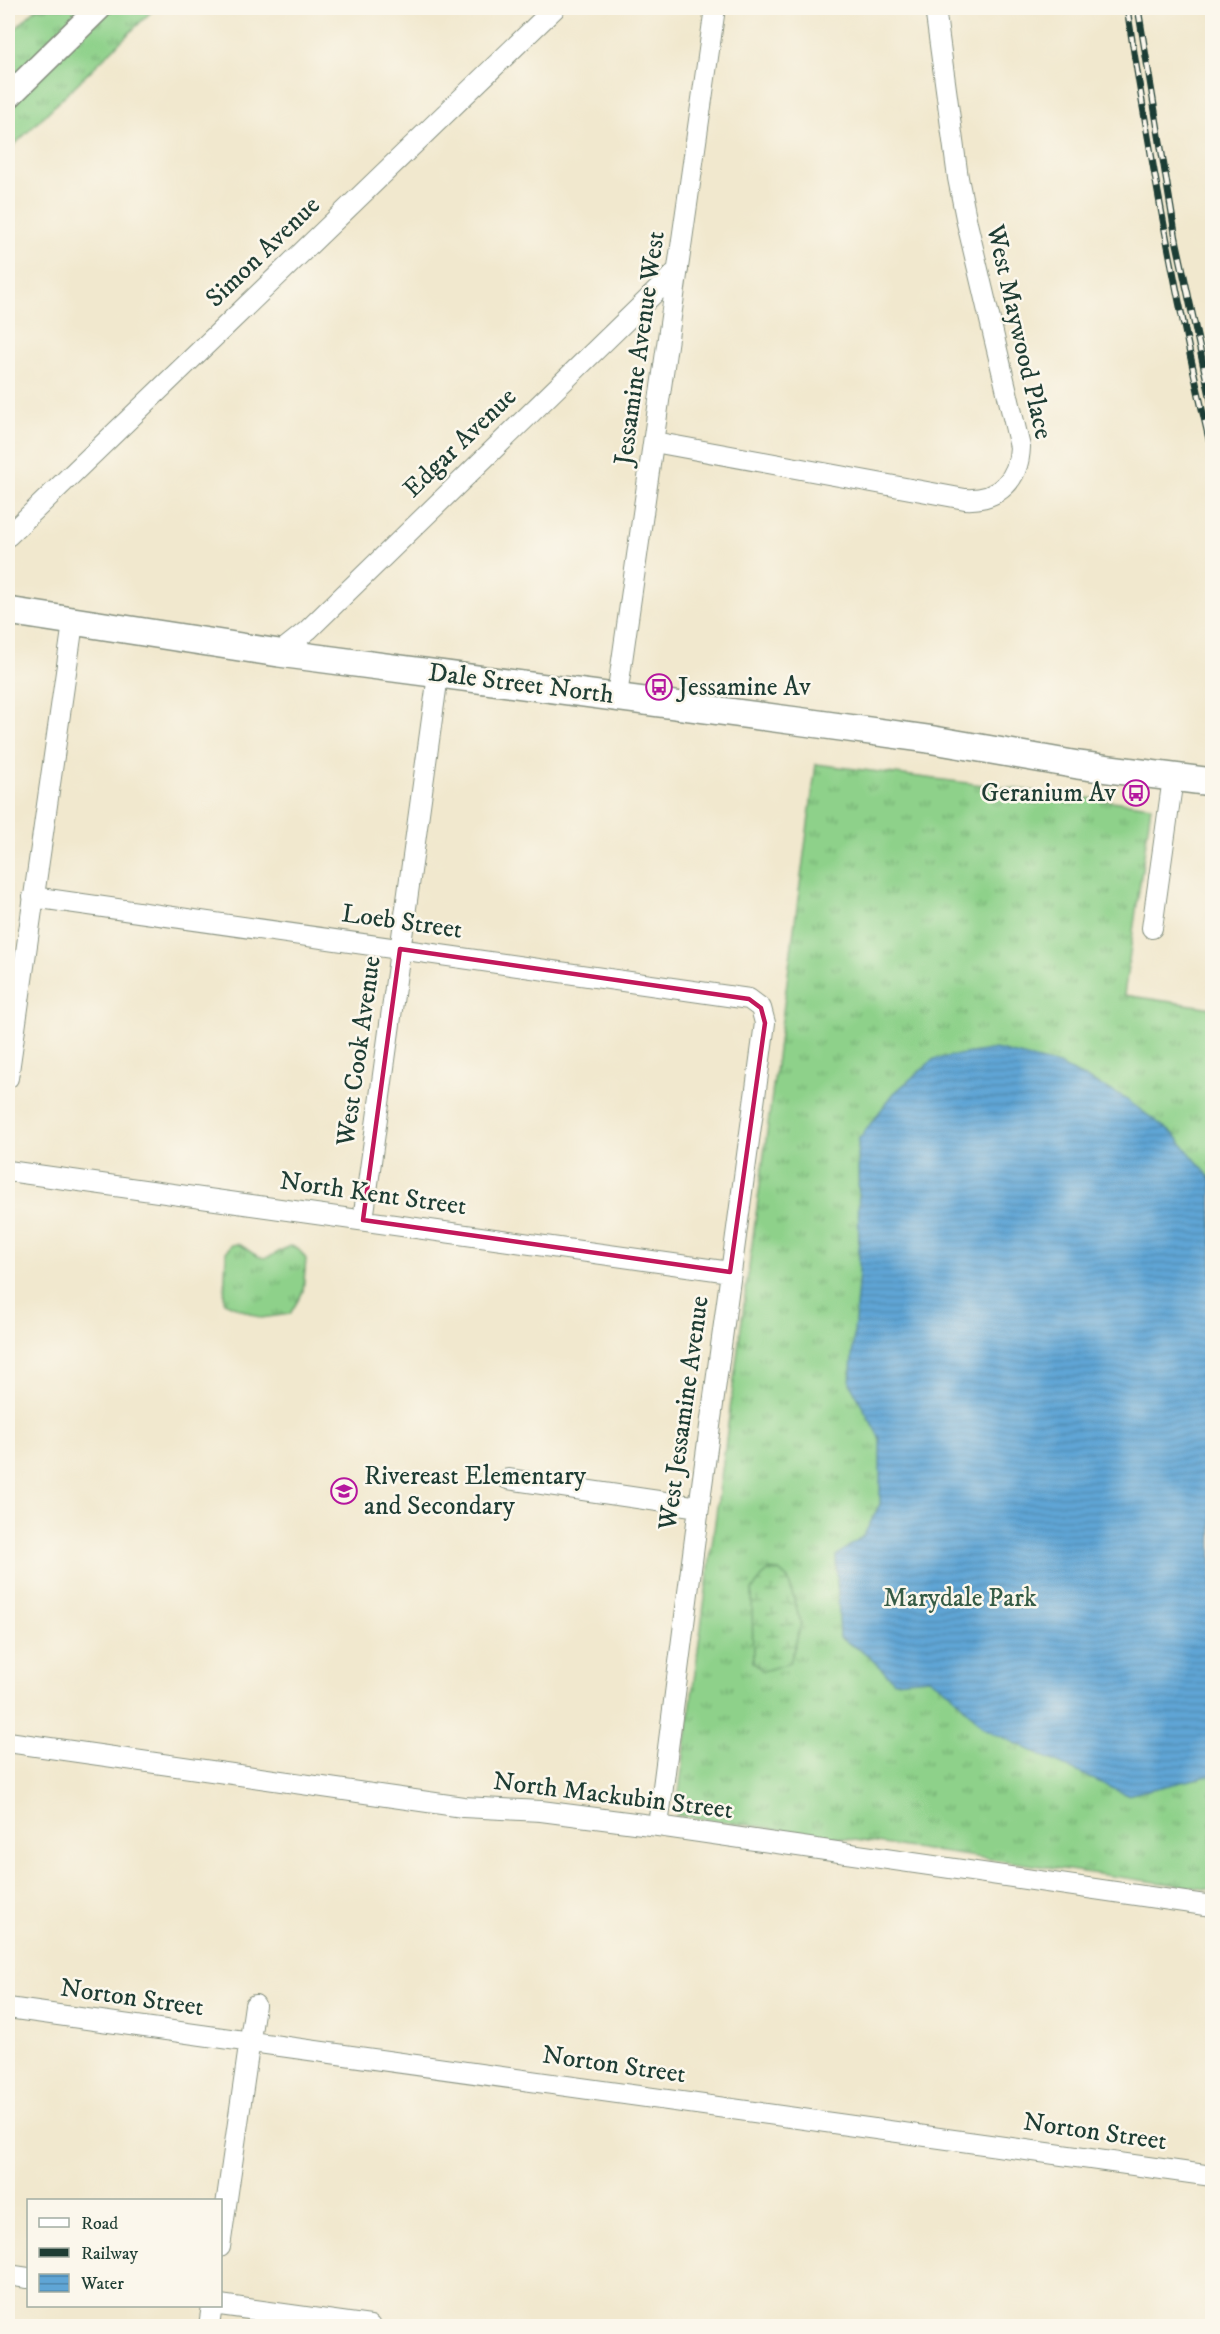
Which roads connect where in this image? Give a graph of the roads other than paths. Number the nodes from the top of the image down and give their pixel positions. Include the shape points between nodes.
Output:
1 (99, 8) edge
2 (555, 8) edge
3 (715, 8) edge
4 (935, 8) edge
5 (8, 97) edge
6 (678, 270) junction
7 (654, 442) junction
8 (8, 536) edge
9 (8, 611) edge
10 (73, 622) junction
11 (279, 653) junction
12 (438, 675) junction
13 (617, 696) junction
14 (1173, 778) junction
15 (1212, 782) edge
16 (33, 897) junction
17 (1152, 928) dead end
18 (400, 949) junction
19 (760, 1008) joint
20 (8, 1077) edge
21 (8, 1171) edge
22 (363, 1220) junction
23 (730, 1272) junction
24 (508, 1479) dead end
25 (699, 1507) junction
26 (8, 1742) edge
27 (658, 1826) junction
28 (1212, 1906) edge
29 (255, 2006) dead end
30 (8, 2008) edge
31 (250, 2041) junction
32 (1212, 2175) edge
33 (222, 2233) edge
34 (8, 2275) edge
35 (27, 2278) edge
36 (222, 2306) edge
37 (212, 2307) edge
38 (209, 2326) edge
39 (370, 2326) edge

1 - 5 street
2 - 8 street, Simon Avenue
3 - 6 street, Jessamine Avenue West
4 - 7 street, West Maywood Place via 958,178 1020,447 1016,473 998,493 972,500
6 - 7 street, Jessamine Avenue West
6 - 11 street, Edgar Avenue via 308,630
7 - 13 street, Jessamine Avenue West
9 - 10 main road, Dale Street North
10 - 11 main road, Dale Street North
10 - 16 street
11 - 12 main road, Dale Street North
12 - 13 main road, Dale Street North
12 - 18 street, West Cook Avenue
13 - 14 main road, Dale Street North
14 - 15 main road, Dale Street North
14 - 17 street
16 - 18 street, Loeb Street
16 - 20 street
18 - 19 street, Loeb Street via 749,999
18 - 22 street, West Cook Avenue
19 - 23 street, West Jessamine Avenue via 765,1023
21 - 22 street, North Kent Street
22 - 23 street, North Kent Street
23 - 25 street, West Jessamine Avenue
24 - 25 street
25 - 27 street, West Jessamine Avenue
26 - 27 street, North Mackubin Street via 463,1807 541,1810
27 - 28 street, North Mackubin Street
29 - 31 street
30 - 31 street, Norton Street
31 - 32 street, Norton Street
31 - 33 street
34 - 35 street
36 - 39 street
37 - 38 street

